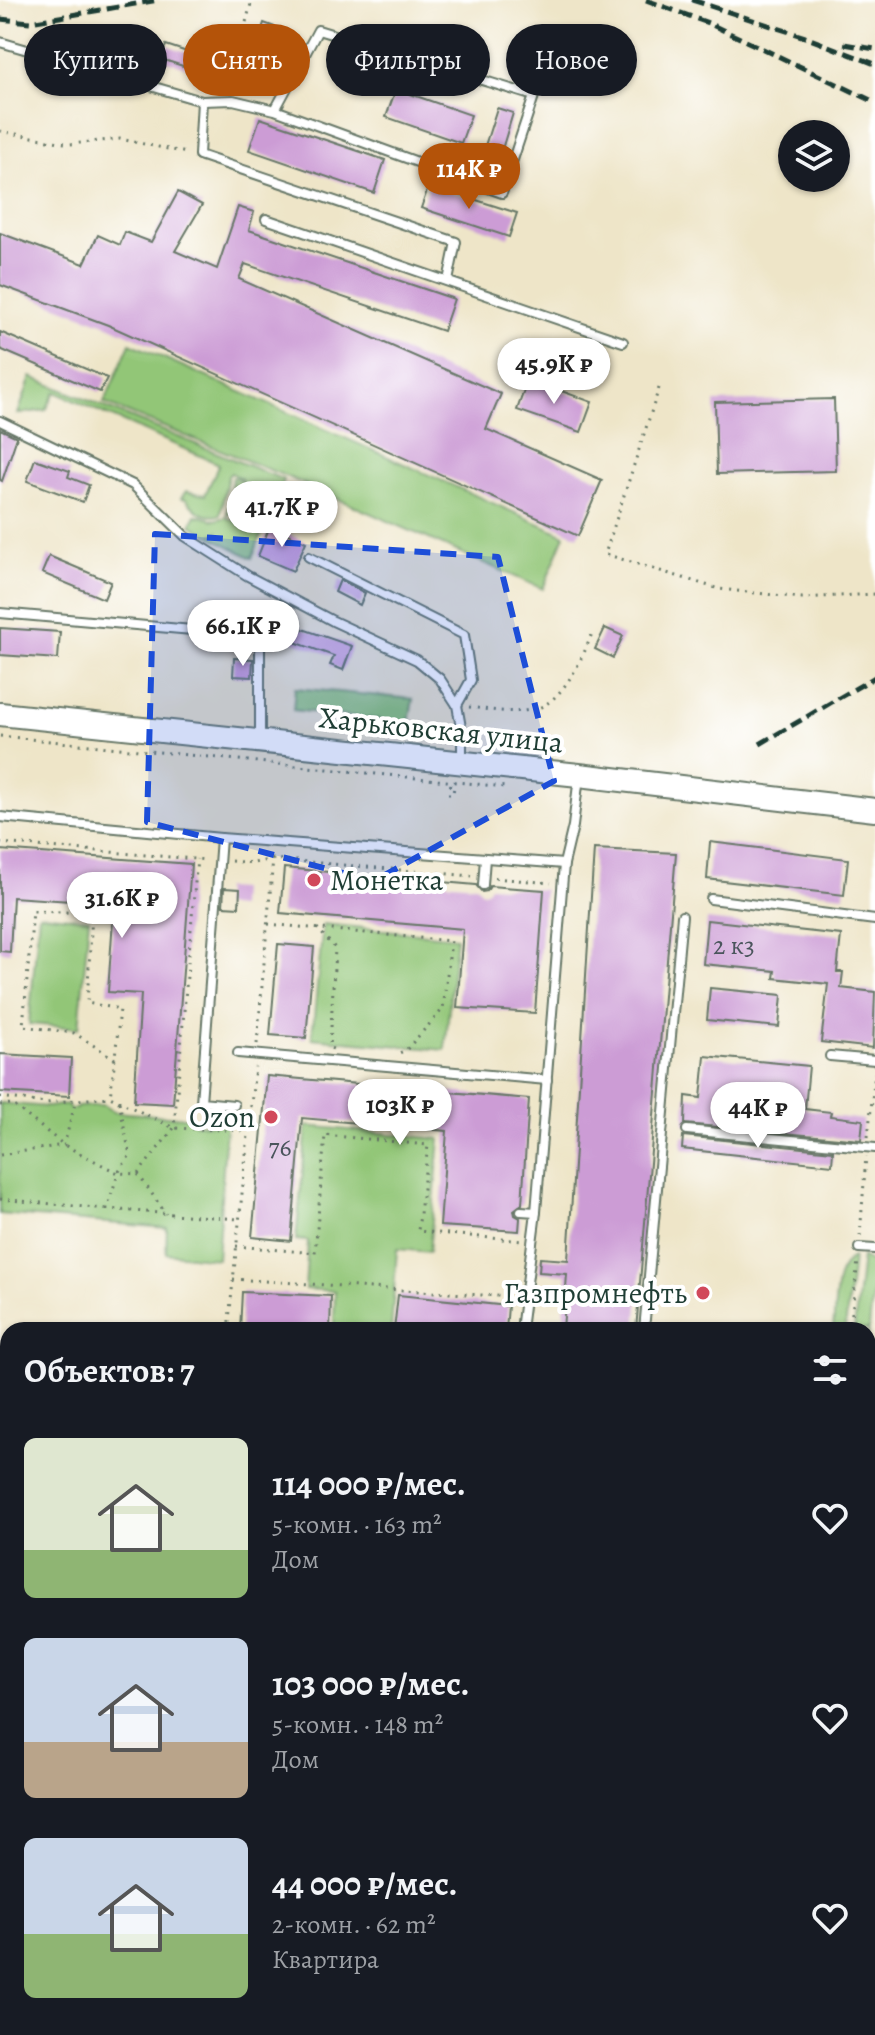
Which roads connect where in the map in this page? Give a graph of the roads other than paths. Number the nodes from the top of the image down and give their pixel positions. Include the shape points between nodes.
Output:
1 (0, 42) edge
2 (200, 100) junction
3 (275, 110) junction
4 (266, 219) dead end
5 (448, 281) junction
6 (623, 342) dead end
7 (0, 421) edge
8 (309, 557) dead end
9 (0, 613) edge
10 (457, 705) junction
11 (0, 714) edge
12 (260, 741) junction
13 (462, 763) junction
14 (579, 775) junction
15 (875, 810) edge
16 (0, 817) edge
17 (221, 838) junction
18 (485, 858) junction
19 (564, 864) junction
20 (483, 881) road end
21 (711, 899) dead end
22 (682, 916) dead end
23 (875, 920) edge
24 (238, 1053) dead end
25 (830, 1056) dead end
26 (875, 1060) edge
27 (547, 1080) junction
28 (234, 1105) dead end
29 (687, 1130) dead end
30 (871, 1147) edge
31 (521, 1211) dead end
32 (536, 1212) junction
33 (859, 1248) road end
34 (875, 1249) edge
35 (522, 1322) edge
36 (645, 1322) edge

1 - 2 lane
2 - 3 lane via 233,100
2 - 5 lane via 199,155 456,242
3 - 3 lane via 502,193 534,96 318,30
4 - 5 lane
5 - 6 lane
7 - 10 lane via 133,485 185,536 248,576 417,660 440,679
8 - 10 lane via 464,635 471,680
9 - 12 lane via 260,636
10 - 13 lane
11 - 12 street, Харьковская улица
12 - 13 street, Харьковская улица
13 - 14 street, Харьковская улица
14 - 15 street, Харьковская улица
14 - 19 lane
16 - 17 lane
17 - 18 lane
17 - 28 lane via 201,1102
18 - 19 lane
18 - 20 lane
19 - 27 lane
21 - 23 lane
22 - 36 lane
24 - 27 lane
25 - 26 lane
27 - 32 lane
29 - 30 lane
31 - 32 lane
32 - 35 lane
33 - 34 lane

